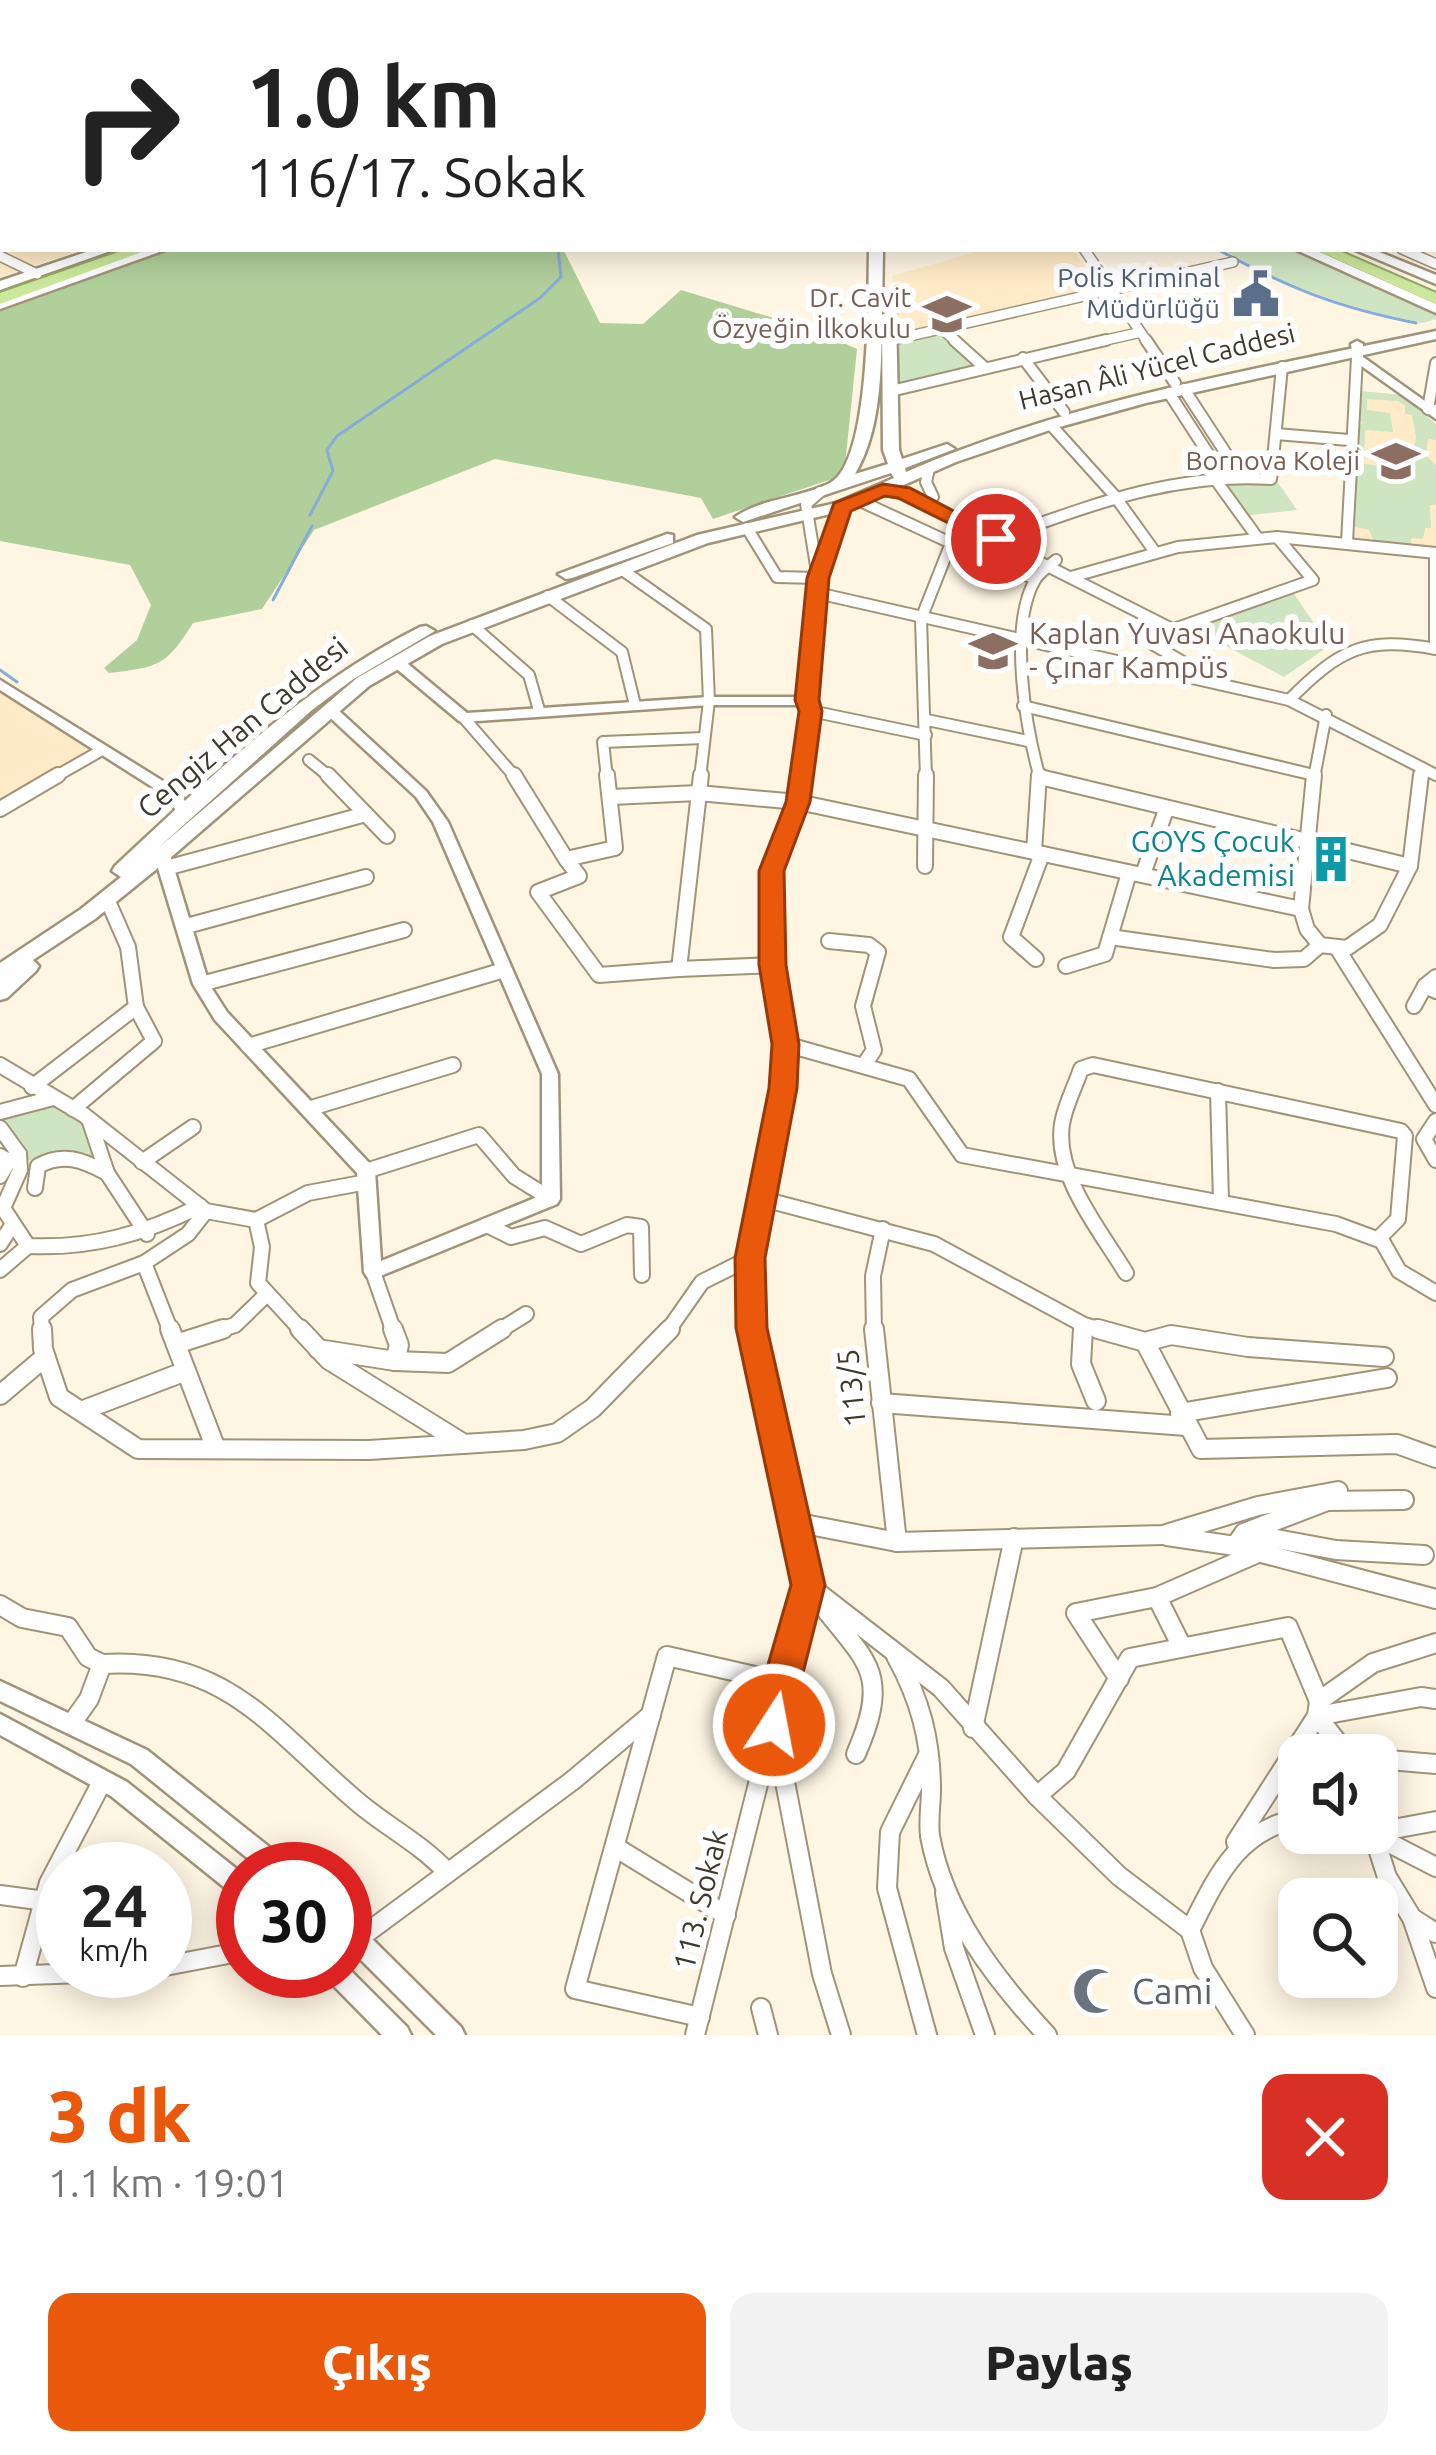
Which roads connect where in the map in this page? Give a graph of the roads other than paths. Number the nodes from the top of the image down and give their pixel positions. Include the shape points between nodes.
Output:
1 (100, 252) edge
2 (112, 252) edge
3 (133, 252) edge
4 (150, 252) edge
5 (882, 252) edge
6 (883, 252) edge
7 (1086, 252) edge
8 (1308, 252) edge
9 (1329, 252) edge
10 (1346, 252) edge
11 (1367, 252) edge
12 (0, 256) edge
13 (1233, 262) dead end
14 (38, 274) junction
15 (1436, 280) edge
16 (1108, 291) junction
17 (0, 295) edge
18 (1436, 295) edge
19 (1436, 309) edge
20 (943, 330) junction
21 (1137, 332) junction
22 (1436, 333) edge
23 (888, 341) junction
24 (1357, 350) junction
25 (1023, 358) junction
26 (1436, 363) edge
27 (984, 367) junction
28 (1282, 368) junction
29 (1176, 388) junction
30 (891, 391) junction
31 (1064, 412) junction
32 (1433, 412) edge
33 (1051, 425) junction
34 (1276, 434) junction
35 (1349, 440) junction
36 (893, 464) junction
37 (928, 469) junction
38 (1240, 475) junction
39 (1219, 478) junction
40 (903, 481) junction
41 (842, 482) junction
42 (883, 490) junction
43 (820, 491) junction
44 (1114, 495) junction
45 (933, 497) junction
46 (849, 504) junction
47 (812, 513) junction
48 (747, 529) junction
49 (1002, 537) junction
50 (1276, 537) junction
51 (1257, 538) junction
52 (1347, 542) junction
53 (951, 544) junction
54 (1155, 551) junction
55 (1435, 553) edge
56 (1052, 563) junction
57 (621, 569) junction
58 (1077, 576) junction
59 (1035, 578) junction
60 (818, 586) junction
61 (1435, 591) edge
62 (548, 596) junction
63 (921, 620) junction
64 (472, 625) junction
65 (1178, 629) junction
66 (1021, 639) junction
67 (1436, 648) edge
68 (397, 662) junction
69 (1184, 675) junction
70 (0, 684) edge
71 (1289, 700) junction
72 (709, 701) junction
73 (635, 705) junction
74 (809, 706) junction
75 (1023, 706) junction
76 (330, 710) junction
77 (539, 710) junction
78 (1326, 715) junction
79 (464, 718) junction
80 (926, 727) junction
81 (704, 738) junction
82 (1028, 741) junction
83 (102, 750) junction
84 (309, 760) dead end
85 (1429, 771) edge
86 (1314, 775) junction
87 (1040, 777) junction
88 (214, 785) junction
89 (698, 793) junction
90 (174, 794) junction
91 (611, 797) junction
92 (798, 802) junction
93 (0, 809) edge
94 (1166, 810) junction
95 (184, 813) junction
96 (366, 814) junction
97 (926, 829) junction
98 (387, 836) dead end
99 (1307, 839) junction
100 (1038, 853) junction
101 (566, 859) junction
102 (164, 862) junction
103 (925, 866) dead end
104 (1410, 866) junction
105 (1136, 873) junction
106 (366, 877) dead end
107 (106, 899) junction
108 (1300, 909) junction
109 (88, 914) junction
110 (183, 926) junction
111 (404, 930) dead end
112 (1110, 937) junction
113 (829, 941) dead end
114 (1320, 945) junction
115 (1337, 948) junction
116 (0, 958) edge
117 (1036, 958) dead end
118 (773, 965) junction
119 (1066, 966) dead end
120 (679, 969) junction
121 (505, 970) junction
122 (0, 973) edge
123 (201, 984) junction
124 (1432, 985) edge
125 (0, 993) edge
126 (1414, 1006) dead end
127 (136, 1007) junction
128 (785, 1044) junction
129 (248, 1046) junction
130 (0, 1065) edge
131 (453, 1065) dead end
132 (863, 1065) junction
133 (32, 1087) junction
134 (1218, 1091) junction
135 (53, 1098) junction
136 (1436, 1105) edge
137 (73, 1109) junction
138 (308, 1109) junction
139 (0, 1112) edge
140 (88, 1119) junction
141 (1436, 1120) edge
142 (193, 1127) dead end
143 (0, 1128) edge
144 (1436, 1160) edge
145 (142, 1162) junction
146 (20, 1166) edge
147 (106, 1173) junction
148 (0, 1176) edge
149 (1071, 1176) junction
150 (366, 1177) junction
151 (759, 1198) junction
152 (551, 1199) junction
153 (1221, 1201) junction
154 (203, 1209) junction
155 (256, 1220) junction
156 (13, 1224) junction
157 (488, 1225) junction
158 (883, 1229) junction
159 (147, 1234) junction
160 (1378, 1239) junction
161 (0, 1244) edge
162 (28, 1246) junction
163 (750, 1258) junction
164 (145, 1263) junction
165 (0, 1270) edge
166 (373, 1272) junction
167 (1126, 1273) dead end
168 (642, 1275) dead end
169 (1436, 1293) edge
170 (266, 1294) junction
171 (526, 1314) dead end
172 (1084, 1325) junction
173 (1145, 1342) junction
174 (176, 1344) junction
175 (318, 1349) junction
176 (45, 1357) junction
177 (1384, 1357) dead end
178 (395, 1361) junction
179 (186, 1371) junction
180 (1387, 1378) dead end
181 (0, 1395) edge
182 (1096, 1401) dead end
183 (881, 1403) junction
184 (81, 1412) junction
185 (1183, 1420) junction
186 (464, 1444) junction
187 (216, 1449) junction
188 (1436, 1458) edge
189 (1338, 1491) dead end
190 (1404, 1500) dead end
191 (794, 1522) junction
192 (1163, 1535) junction
193 (1014, 1538) junction
194 (1239, 1539) junction
195 (897, 1542) junction
196 (1260, 1552) junction
197 (1424, 1555) dead end
198 (808, 1585) junction
199 (1157, 1597) junction
200 (1436, 1599) edge
201 (0, 1605) edge
202 (886, 1642) junction
203 (1436, 1642) edge
204 (1182, 1648) junction
205 (102, 1664) junction
206 (1119, 1679) junction
207 (781, 1682) junction
208 (0, 1691) edge
209 (1436, 1699) edge
210 (1318, 1708) junction
211 (651, 1714) junction
212 (72, 1723) junction
213 (0, 1724) edge
214 (774, 1725) junction
215 (973, 1728) junction
216 (1333, 1734) edge
217 (856, 1754) dead end
218 (927, 1757) junction
219 (1398, 1761) edge
220 (1436, 1764) edge
221 (103, 1780) junction
222 (1037, 1796) junction
223 (1436, 1821) edge
224 (1278, 1826) edge
225 (1398, 1828) edge
226 (73, 1842) edge
227 (245, 1842) edge
228 (1237, 1842) junction
229 (615, 1847) junction
230 (1398, 1847) edge
231 (1380, 1854) edge
232 (216, 1867) edge
233 (1436, 1868) edge
234 (447, 1872) junction
235 (943, 1882) junction
236 (0, 1895) edge
237 (36, 1899) edge
238 (726, 1915) junction
239 (1412, 1918) junction
240 (372, 1923) edge
241 (1190, 1930) junction
242 (36, 1932) edge
243 (1436, 1933) edge
244 (372, 1960) edge
245 (0, 1976) edge
246 (36, 1976) edge
247 (23, 1977) junction
248 (1436, 1988) edge
249 (362, 1998) edge
250 (761, 2008) dead end
251 (697, 2026) edge
252 (399, 2035) edge
253 (453, 2035) edge
254 (768, 2035) edge
255 (842, 2035) edge
256 (927, 2035) edge
257 (985, 2035) edge
258 (1047, 2035) edge
259 (1245, 2035) edge

1 - 14 main road
2 - 17 highway
3 - 17 highway
4 - 17 main road
5 - 41 main road via 869,389 854,469
6 - 23 main road
7 - 16 street
8 - 19 main road
9 - 18 highway
10 - 18 highway
11 - 15 main road
12 - 14 street
13 - 16 street
14 - 17 main road
16 - 20 street
16 - 21 street
20 - 23 street
20 - 27 street
21 - 25 street
21 - 29 street
22 - 24 main road, Hasan Âli Yücel Caddesi
23 - 30 main road
24 - 28 main road, Hasan Âli Yücel Caddesi
24 - 29 main road, Hasan Âli Yücel Caddesi
24 - 32 street
24 - 35 street
25 - 27 street
25 - 31 street
26 - 32 street
27 - 30 street
28 - 29 main road, Hasan Âli Yücel Caddesi
28 - 34 street
29 - 31 main road, Hasan Âli Yücel Caddesi
29 - 33 main road, Hasan Âli Yücel Caddesi
29 - 38 street
29 - 39 street
30 - 36 main road
31 - 36 main road, Hasan Âli Yücel Caddesi
33 - 37 main road, Hasan Âli Yücel Caddesi
33 - 44 street
34 - 35 street
34 - 38 street via 1271,479
35 - 52 street
36 - 40 main road
36 - 41 main road, Hasan Âli Yücel Caddesi
37 - 40 main road, Hasan Âli Yücel Caddesi
37 - 45 street
38 - 39 street
39 - 44 street
39 - 51 street
40 - 42 main road, Hasan Âli Yücel Caddesi
40 - 45 street
41 - 43 main road, Cengiz Han Caddesi
42 - 46 main road, Hasan Âli Yücel Caddesi
42 - 49 street
43 - 47 street via 806,504
43 - 88 main road, Cengiz Han Caddesi via 608,556 394,645
44 - 49 street
44 - 54 street
45 - 49 street
46 - 47 main road, Cengiz Han Caddesi
46 - 53 street
46 - 60 street, 113. Sokak
47 - 48 main road, Cengiz Han Caddesi
47 - 60 street, 113. Sokak via 808,561
48 - 57 main road, Cengiz Han Caddesi
48 - 60 street via 777,578
49 - 56 street
50 - 51 street
50 - 52 street
50 - 65 street via 1312,580
51 - 54 street
52 - 55 street
53 - 59 street
53 - 63 street
54 - 58 street
55 - 61 street
56 - 58 street
56 - 59 street
57 - 62 main road, Cengiz Han Caddesi
57 - 72 street via 706,629
58 - 65 street
59 - 66 street
60 - 63 street
60 - 74 street, 113. Sokak
61 - 67 street
62 - 64 main road, Cengiz Han Caddesi
62 - 73 street via 622,652
63 - 66 street
63 - 80 street
64 - 68 main road, Cengiz Han Caddesi
64 - 77 street via 529,675
65 - 69 street via 1152,644 1192,668
66 - 69 street
66 - 75 street
67 - 71 street via 1376,643 1347,650
68 - 76 main road, Cengiz Han Caddesi
68 - 79 street
69 - 71 street
70 - 83 street
71 - 78 street
72 - 73 street
72 - 74 street
72 - 81 street
73 - 77 street
74 - 80 street
74 - 92 street, 113. Sokak
75 - 82 street
75 - 86 street
76 - 102 main road, Cengiz Han Caddesi
76 - 121 street via 421,794 440,822
77 - 79 street
78 - 85 street
78 - 86 street
79 - 101 street via 507,764
80 - 82 street
80 - 97 street
81 - 89 street
81 - 91 street via 604,742
82 - 87 street
83 - 90 street
83 - 93 street
84 - 96 street
85 - 104 street
86 - 99 street
87 - 94 street
87 - 100 street
88 - 90 street
88 - 95 main road, Cengiz Han Caddesi
89 - 91 street
89 - 92 street
89 - 120 street
90 - 95 street
91 - 101 street via 616,848
92 - 97 street
92 - 118 street, 113. Sokak via 771,871
94 - 99 street
94 - 105 street
95 - 116 main road, Cengiz Han Caddesi via 110,882
96 - 98 street
96 - 102 street
97 - 100 street
97 - 103 street
99 - 104 street
99 - 108 street
100 - 105 street
100 - 117 street via 1011,937
101 - 120 street via 580,876 538,892 599,975
102 - 107 main road, Cengiz Han Caddesi
102 - 110 street
104 - 115 street via 1380,925
105 - 108 street
105 - 112 street
106 - 110 street
107 - 109 main road, Cengiz Han Caddesi
107 - 127 street via 128,947
108 - 114 street
109 - 122 main road, Cengiz Han Caddesi
109 - 125 main road
110 - 123 street
111 - 123 street
112 - 114 street via 1274,960 1304,959
112 - 119 street via 1105,954
113 - 132 street via 878,952 863,1006 874,1050
114 - 115 street
115 - 136 street
118 - 120 street
118 - 128 street, 113. Sokak
121 - 129 street
121 - 152 street via 550,1074
123 - 129 street
124 - 126 street
127 - 133 street
127 - 137 street via 154,1041
128 - 132 street
128 - 151 street, 113. Sokak
129 - 138 street
130 - 133 street
131 - 138 street
132 - 149 street via 909,1079 962,1155
133 - 135 street
134 - 149 street via 1081,1069 1060,1127
134 - 153 street
134 - 160 street via 1401,1131 1399,1219
135 - 137 street
135 - 139 street
137 - 140 street
138 - 150 street
140 - 145 street
140 - 147 street
141 - 144 street via 1424,1139
142 - 145 street
143 - 146 street
145 - 154 street
146 - 147 street via 74,1156
146 - 148 street
146 - 156 street via 3,1208
147 - 159 street
149 - 153 street
149 - 167 street
150 - 152 street via 479,1135 514,1176
150 - 155 street via 308,1193
150 - 166 street
151 - 158 street
151 - 163 street, 113. Sokak
152 - 157 street
153 - 160 street
154 - 155 street
154 - 159 street
154 - 164 street via 188,1234
155 - 170 street via 258,1282
156 - 161 street
156 - 162 street
157 - 166 street
157 - 168 street via 511,1237 555,1227 581,1244 641,1227
158 - 172 street via 963,1257
158 - 183 street, 113/5 via 872,1312
159 - 162 street
160 - 169 street via 1399,1271
162 - 165 street
163 - 186 street via 702,1282 660,1342 557,1432
163 - 191 street, 113. Sokak via 751,1328
164 - 174 street
164 - 176 street via 71,1290 41,1317
166 - 178 street via 400,1345
170 - 174 street via 235,1325
170 - 175 street
171 - 178 street via 448,1364
172 - 173 street
172 - 182 street via 1078,1356
173 - 177 street via 1171,1335
173 - 185 street
174 - 179 street
175 - 178 street
175 - 186 street
176 - 181 street
176 - 184 street via 58,1397
179 - 184 street
179 - 187 street
180 - 185 street
183 - 185 street
183 - 195 street, 113/5
184 - 187 street via 138,1449
185 - 188 street via 1201,1449 1397,1444
186 - 187 street
189 - 192 street
190 - 194 street via 1327,1501
191 - 195 street
191 - 198 street, 113. Sokak
192 - 193 street
192 - 194 street
193 - 195 street
193 - 215 street
194 - 196 street
194 - 197 street
196 - 199 street
196 - 200 street
198 - 202 street
198 - 207 street, 113. Sokak
198 - 217 street via 878,1685
199 - 204 street
199 - 206 street via 1076,1612
201 - 205 street via 68,1628
202 - 215 street
202 - 218 street via 921,1698
203 - 210 street via 1359,1668
204 - 206 street via 1130,1658
204 - 210 street via 1288,1627
205 - 212 street
205 - 234 street via 176,1666 230,1689
206 - 222 street via 1066,1771
207 - 211 street via 667,1655
207 - 214 street, 113. Sokak
208 - 212 street
209 - 210 street
210 - 216 street
210 - 228 street
211 - 229 street
211 - 234 street
212 - 227 street via 139,1757
213 - 221 street
214 - 238 street, 113. Sokak
214 - 255 street via 822,1974
215 - 222 street
218 - 235 street via 929,1833
218 - 256 street via 890,1832 887,1888
219 - 220 street
221 - 226 street
221 - 232 street
222 - 241 street via 1119,1876
223 - 225 street
224 - 228 street
228 - 241 street
229 - 238 street
229 - 251 street via 575,1989
230 - 233 street
231 - 239 street
234 - 240 street
235 - 257 street via 954,1948
235 - 258 street via 988,1967
236 - 237 street
238 - 251 street, 113. Sokak
239 - 243 street
239 - 248 street
241 - 259 street via 1203,1968
242 - 247 street
244 - 253 street
245 - 247 street
246 - 247 street
249 - 252 street
250 - 254 street

